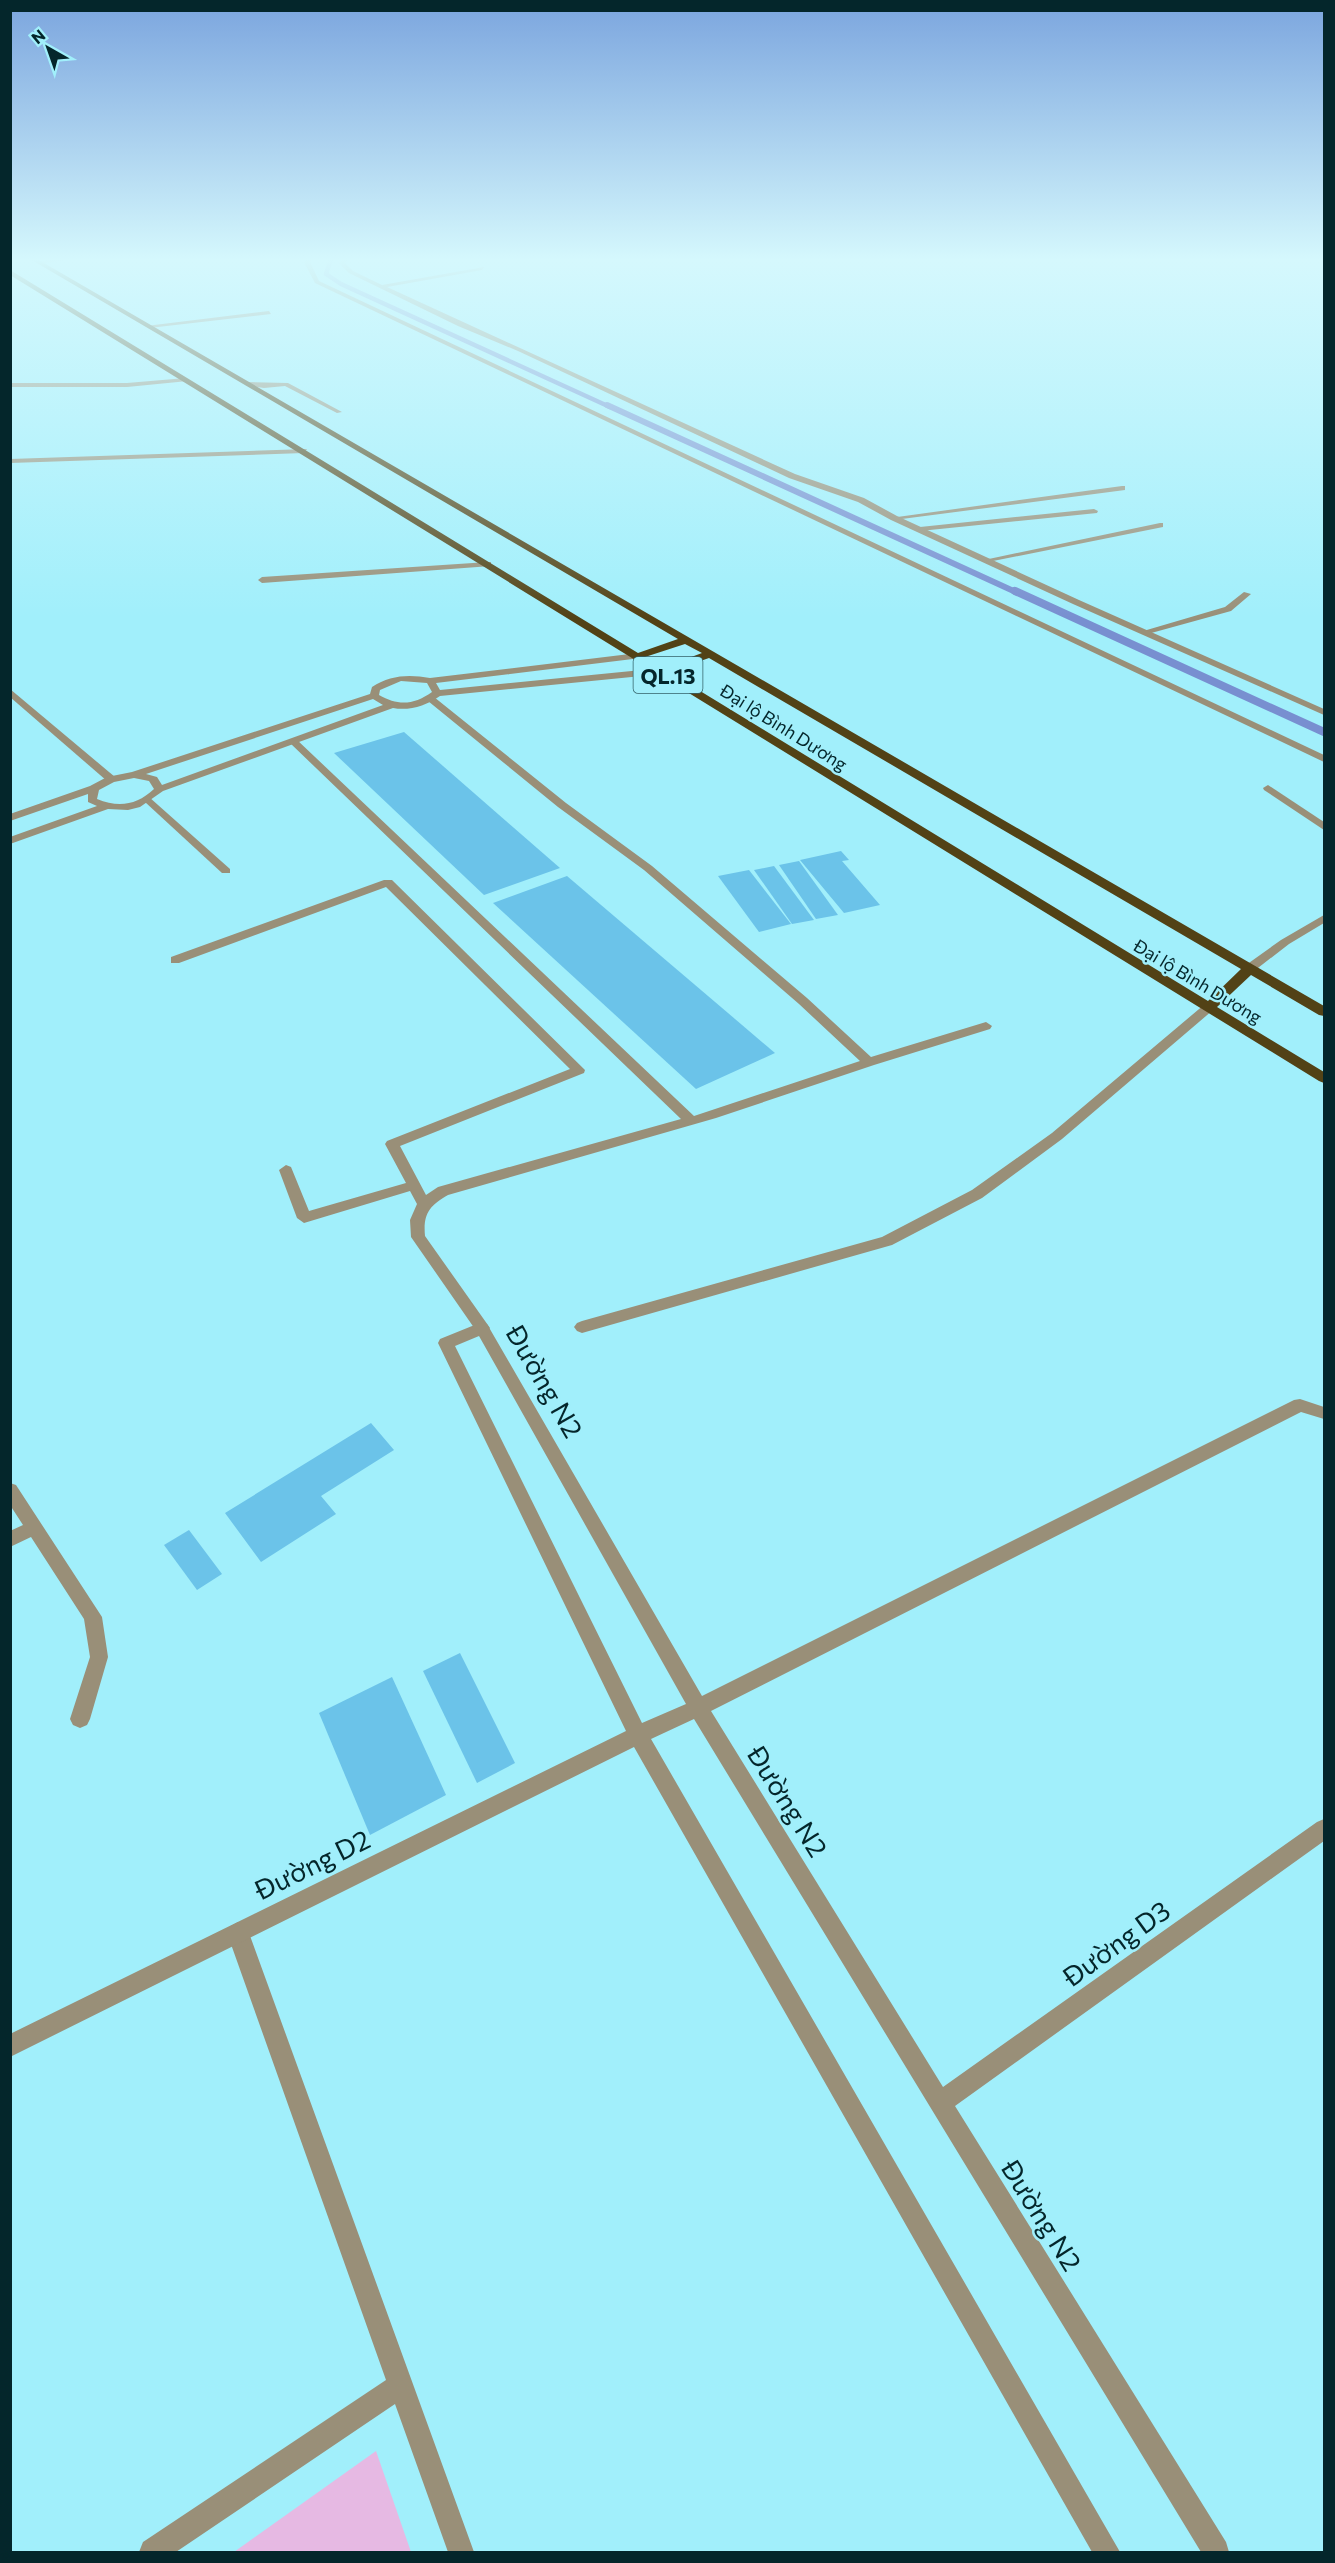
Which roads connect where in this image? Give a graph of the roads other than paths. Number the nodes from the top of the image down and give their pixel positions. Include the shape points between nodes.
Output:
1 (238, 379) edge
2 (521, 379) edge
3 (580, 379) edge
4 (186, 380) joint
5 (247, 384) junction
6 (10, 385) edge
7 (339, 412) dead end
8 (304, 450) junction
9 (10, 461) edge
10 (1122, 488) dead end
11 (1094, 511) dead end
12 (894, 518) junction
13 (1160, 525) dead end
14 (920, 529) junction
15 (988, 560) junction
16 (489, 564) junction
17 (262, 580) dead end
18 (1247, 594) dead end
19 (1144, 632) junction
20 (686, 640) junction
21 (710, 654) junction
22 (638, 656) junction
23 (662, 671) junction
24 (430, 681) junction
25 (10, 692) edge
26 (374, 696) junction
27 (434, 696) junction
28 (392, 705) junction
29 (1324, 712) edge
30 (293, 741) junction
31 (1324, 759) edge
32 (134, 775) junction
33 (111, 779) junction
34 (94, 788) junction
35 (1268, 788) dead end
36 (159, 789) junction
37 (149, 800) junction
38 (105, 807) junction
39 (10, 818) edge
40 (1324, 827) edge
41 (10, 841) edge
42 (226, 871) dead end
43 (1324, 918) edge
44 (175, 960) dead end
45 (1250, 968) junction
46 (1209, 1007) junction
47 (1324, 1012) edge
48 (986, 1026) dead end
49 (869, 1062) junction
50 (1324, 1078) edge
51 (691, 1121) junction
52 (286, 1170) dead end
53 (414, 1185) junction
54 (423, 1202) junction
55 (582, 1327) dead end
56 (482, 1328) junction
57 (1324, 1413) edge
58 (10, 1490) edge
59 (33, 1528) junction
60 (10, 1540) edge
61 (698, 1708) junction
62 (80, 1719) dead end
63 (638, 1735) junction
64 (1324, 1829) edge
65 (238, 1933) junction
66 (10, 2046) edge
67 (940, 2103) junction
68 (401, 2385) junction
69 (153, 2553) edge
70 (461, 2553) edge
71 (1107, 2553) edge
72 (1216, 2553) edge

1 - 5 highway, Đại lộ Bình Dương / QL.13
2 - 31 street
3 - 12 street via 792,476 861,500
4 - 6 street via 127,385
4 - 8 highway, Đại lộ Bình Dương / QL.13
5 - 7 street via 286,384
5 - 20 highway, Đại lộ Bình Dương / QL.13
8 - 9 street
8 - 16 highway, Đại lộ Bình Dương / QL.13
10 - 12 street
11 - 14 street
12 - 14 street
13 - 15 street
14 - 15 street
15 - 19 street
16 - 17 street
16 - 22 highway, Đại lộ Bình Dương / QL.13
18 - 19 street via 1228,609
19 - 29 street
20 - 21 highway, Đại lộ Bình Dương / QL.13
20 - 22 highway
21 - 23 highway
21 - 45 highway, Đại lộ Bình Dương / QL.13
22 - 23 highway, Đại lộ Bình Dương / QL.13
22 - 24 street
23 - 27 street
23 - 46 highway, Đại lộ Bình Dương / QL.13
24 - 26 street via 416,677 392,680 375,689
24 - 27 street
25 - 33 street
26 - 28 street
26 - 32 street
27 - 28 street via 413,705
27 - 49 street via 562,805 648,868
28 - 30 street
30 - 36 street
30 - 51 street
32 - 33 street
32 - 36 street via 153,779
33 - 34 street
34 - 38 street via 92,800
34 - 39 street
35 - 40 street
36 - 37 street
37 - 38 street via 128,808
37 - 42 street
38 - 41 street
43 - 45 street
44 - 53 street via 388,882 579,1070 392,1144
45 - 46 highway
45 - 47 highway, Đại lộ Bình Dương / QL.13
46 - 50 highway, Đại lộ Bình Dương / QL.13
46 - 55 street via 1057,1136 977,1194 887,1241
48 - 49 street
49 - 51 street
51 - 54 street via 443,1191
52 - 53 street via 304,1218
53 - 54 street
54 - 56 street via 417,1220 418,1237
56 - 61 street, Đường N2
56 - 63 street, Đường N2 via 446,1343
57 - 61 street, Đường D2 via 1300,1405
58 - 59 street
59 - 60 street
59 - 62 street via 93,1617 99,1657
61 - 63 street, Đường D2
61 - 67 street, Đường N2
63 - 65 street, Đường D2
63 - 71 street, Đường N2
64 - 67 street, Đường D3
65 - 66 street, Đường D2
65 - 68 street
67 - 72 street, Đường N2
68 - 69 street
68 - 70 street

